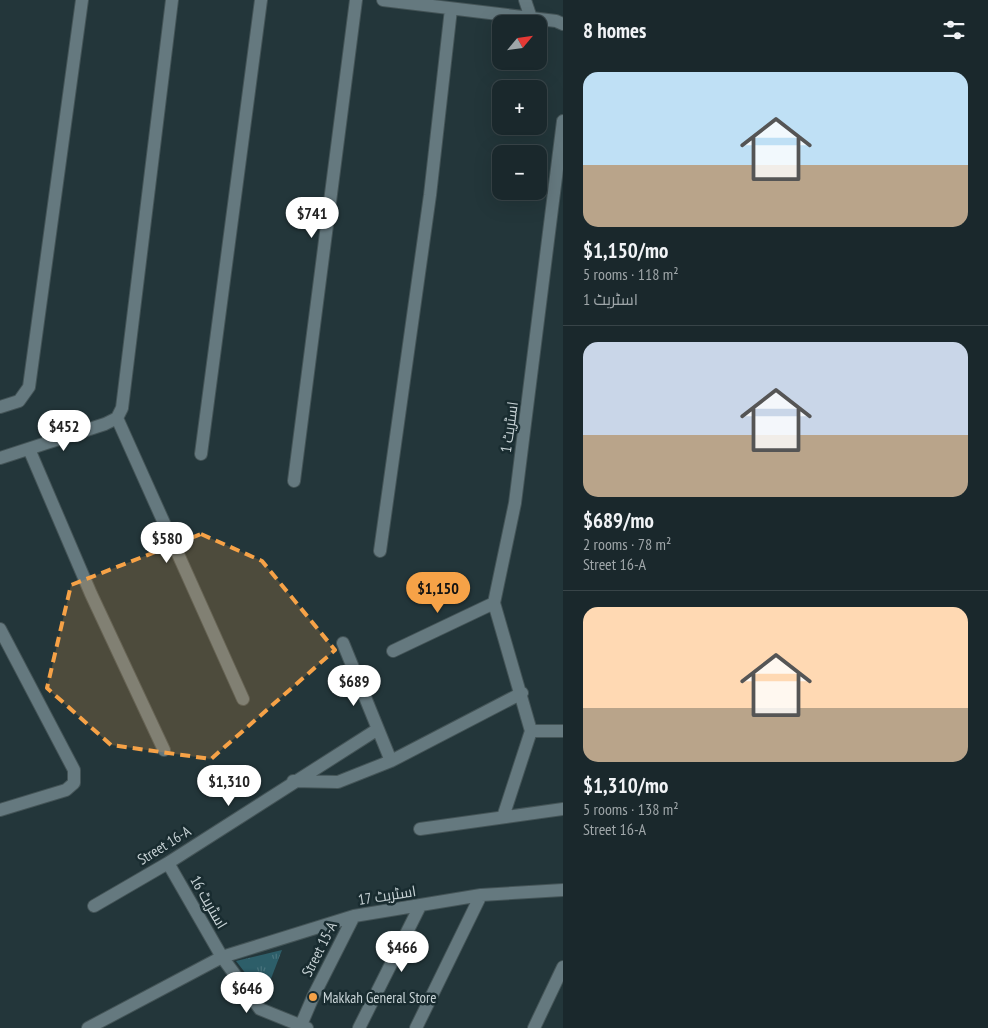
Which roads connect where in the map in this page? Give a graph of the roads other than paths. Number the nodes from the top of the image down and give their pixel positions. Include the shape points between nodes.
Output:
1 (82, 0) edge
2 (172, 0) edge
3 (261, 0) edge
4 (356, 0) edge
5 (383, 0) edge
6 (525, 0) edge
7 (425, 3) edge
8 (451, 9) junction
9 (504, 15) edge
10 (530, 15) edge
11 (548, 20) edge
12 (563, 24) edge
13 (563, 121) edge
14 (561, 154) edge
15 (0, 407) edge
16 (117, 418) junction
17 (28, 449) junction
18 (201, 454) dead end
19 (0, 458) edge
20 (294, 481) dead end
21 (380, 551) dead end
22 (494, 602) junction
23 (0, 629) edge
24 (343, 643) dead end
25 (393, 651) dead end
26 (522, 693) junction
27 (243, 699) dead end
28 (378, 729) junction
29 (531, 731) junction
30 (563, 731) edge
31 (164, 750) dead end
32 (390, 761) junction
33 (293, 781) junction
34 (563, 809) edge
35 (0, 810) edge
36 (503, 818) junction
37 (420, 829) dead end
38 (168, 863) junction
39 (563, 890) edge
40 (481, 896) junction
41 (94, 906) dead end
42 (420, 906) junction
43 (354, 916) junction
44 (222, 957) junction
45 (563, 967) edge
46 (304, 1026) edge
47 (88, 1028) edge
48 (359, 1028) edge
49 (416, 1028) edge
50 (534, 1028) edge

1 - 15 street via 29,387 19,401
2 - 16 street via 122,408
3 - 18 street
4 - 20 street
5 - 7 street
6 - 10 street
7 - 8 street
8 - 9 street
8 - 21 street via 430,195
11 - 12 street
13 - 14 street, اسٹریٹ 1
14 - 22 street, اسٹریٹ 1 via 515,503
16 - 17 street
16 - 27 street
17 - 19 street
17 - 31 street
22 - 25 street
22 - 26 street, اسٹریٹ 1
23 - 35 street via 74,770 74,783 66,790
24 - 28 street
26 - 29 street, اسٹریٹ 1
26 - 32 street
28 - 32 street
28 - 33 street, Street 16-A
29 - 30 street
29 - 36 street
32 - 33 street via 338,782
33 - 38 street, Street 16-A
34 - 36 street
36 - 37 street
38 - 41 street, Street 16-A
38 - 44 street, اسٹریٹ 16
39 - 40 street, اسٹریٹ 17
40 - 42 street, اسٹریٹ 17
40 - 49 street
42 - 43 street, اسٹریٹ 17
42 - 48 street
43 - 44 street, اسٹریٹ 17
43 - 46 street, Street 15-A via 313,996
44 - 46 street, اسٹریٹ 16 via 260,1009
44 - 47 street, اسٹریٹ 17
45 - 50 street

